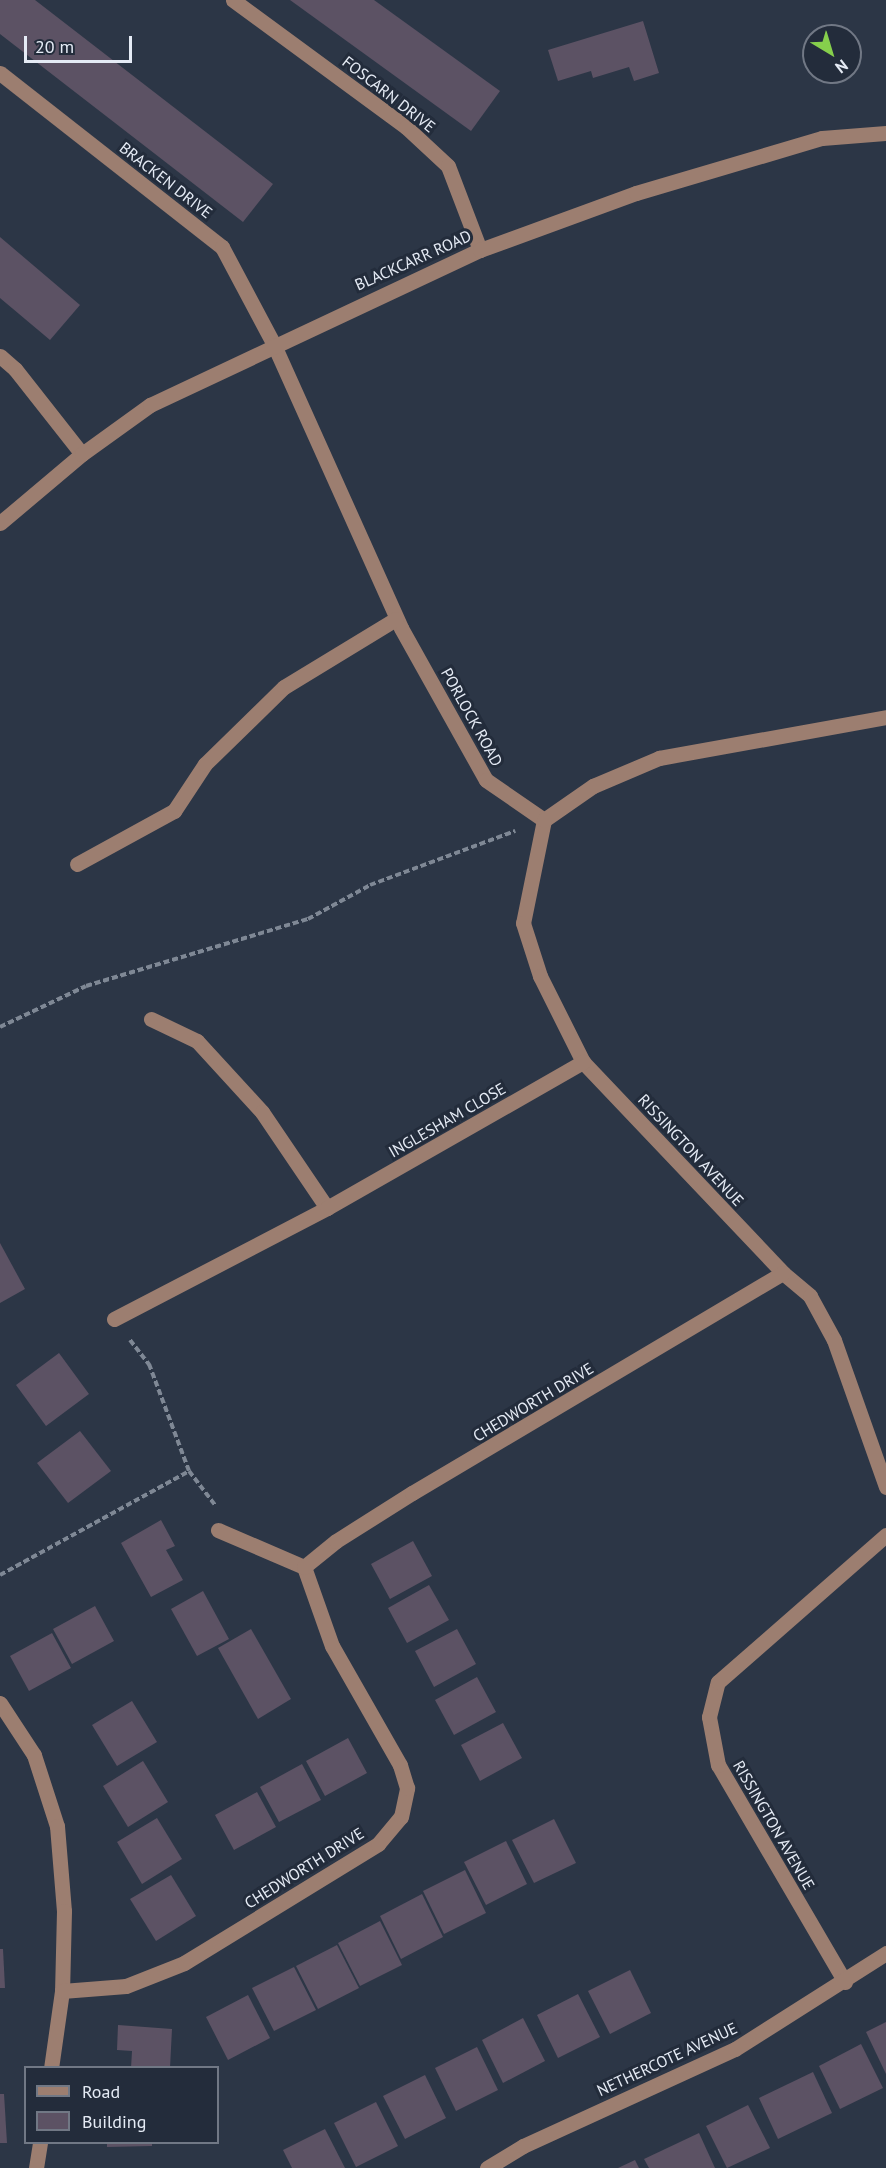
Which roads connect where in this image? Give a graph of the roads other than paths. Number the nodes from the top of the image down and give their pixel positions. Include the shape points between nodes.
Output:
1 (233, 0) edge
2 (0, 73) edge
3 (886, 133) edge
4 (480, 250) junction
5 (274, 345) junction
6 (0, 356) edge
7 (82, 454) junction
8 (0, 523) edge
9 (396, 619) junction
10 (886, 717) edge
11 (544, 820) junction
12 (77, 864) dead end
13 (151, 1019) dead end
14 (583, 1062) junction
15 (327, 1208) junction
16 (783, 1274) junction
17 (114, 1319) road end
18 (886, 1487) edge
19 (218, 1530) dead end
20 (886, 1535) edge
21 (304, 1567) junction
22 (0, 1702) edge
23 (886, 1953) edge
24 (845, 1982) junction
25 (62, 1991) junction
26 (51, 2066) edge
27 (40, 2144) edge
28 (36, 2168) edge
29 (487, 2168) edge

1 - 4 street, FOSCARN DRIVE via 406,127 448,166
2 - 5 street, BRACKEN DRIVE via 222,247
3 - 4 street, BLACKCARR ROAD via 812,141 636,193
4 - 5 street, BLACKCARR ROAD
5 - 7 street, BLACKCARR ROAD via 150,405
5 - 9 street, PORLOCK ROAD
6 - 7 street via 15,369
7 - 8 street, BLACKCARR ROAD
9 - 11 street, PORLOCK ROAD via 486,780
9 - 12 street via 284,687 205,764 174,811
10 - 11 street via 659,758 593,786
11 - 14 street, RISSINGTON AVENUE via 523,923 540,976
13 - 15 street via 197,1041 212,1057 262,1112
14 - 15 street, INGLESHAM CLOSE
14 - 16 street, RISSINGTON AVENUE
15 - 17 street, INGLESHAM CLOSE
16 - 18 street, RISSINGTON AVENUE via 810,1296 834,1340
16 - 21 street, CHEDWORTH DRIVE via 412,1493 336,1540
19 - 21 street
20 - 24 street, RISSINGTON AVENUE via 718,1682 709,1717 718,1765
21 - 25 street, CHEDWORTH DRIVE via 332,1646 400,1765 407,1788 401,1817 378,1844 184,1963 126,1986
22 - 25 street via 34,1755 57,1826 64,1911
23 - 24 street, NETHERCOTE AVENUE
24 - 29 street, NETHERCOTE AVENUE via 735,2049 523,2146
25 - 26 street
27 - 28 street

